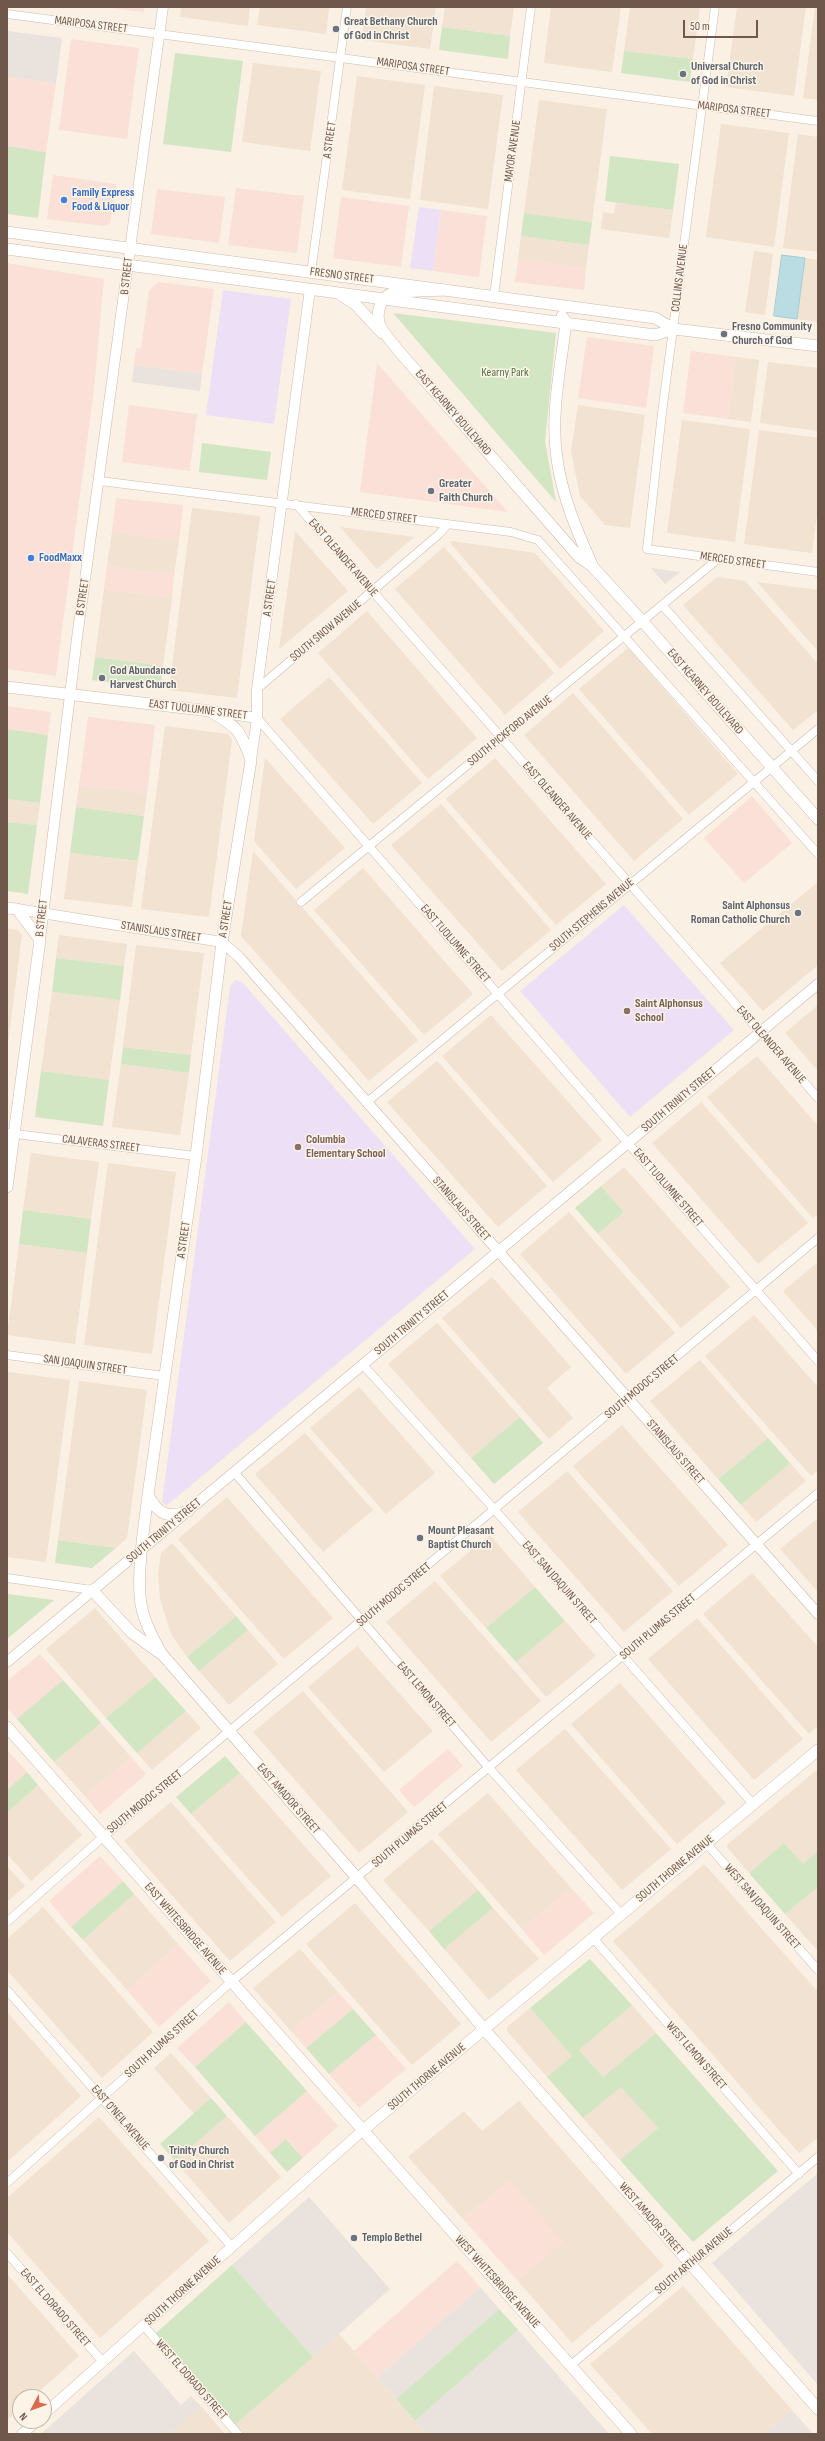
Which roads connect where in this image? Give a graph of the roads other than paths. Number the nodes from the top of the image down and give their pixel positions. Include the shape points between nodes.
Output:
1 (163, 7) edge
2 (347, 7) edge
3 (531, 7) edge
4 (715, 7) edge
5 (7, 14) edge
6 (160, 34) junction
7 (341, 58) junction
8 (522, 82) junction
9 (702, 106) junction
10 (818, 121) edge
11 (7, 232) edge
12 (7, 249) edge
13 (130, 249) junction
14 (128, 266) junction
15 (312, 273) junction
16 (310, 289) junction
17 (446, 290) junction
18 (338, 293) junction
19 (494, 296) junction
20 (382, 300) junction
21 (552, 303) junction
22 (566, 322) junction
23 (674, 329) junction
24 (818, 346) edge
25 (407, 360) junction
26 (100, 481) junction
27 (283, 503) junction
28 (296, 504) junction
29 (448, 524) junction
30 (647, 549) joint
31 (718, 559) junction
32 (592, 566) junction
33 (818, 572) edge
34 (372, 592) junction
35 (663, 606) junction
36 (643, 622) junction
37 (625, 636) junction
38 (7, 687) edge
39 (257, 689) junction
40 (70, 696) junction
41 (210, 711) junction
42 (257, 718) junction
43 (818, 729) edge
44 (501, 738) junction
45 (792, 751) junction
46 (251, 760) junction
47 (772, 767) junction
48 (818, 780) edge
49 (754, 782) junction
50 (818, 819) edge
51 (369, 846) junction
52 (818, 854) edge
53 (630, 884) junction
54 (301, 902) dead end
55 (12, 909) edge
56 (42, 914) junction
57 (40, 940) junction
58 (222, 942) junction
59 (818, 984) edge
60 (498, 994) junction
61 (760, 1032) junction
62 (818, 1098) edge
63 (367, 1102) junction
64 (11, 1133) edge
65 (628, 1143) junction
66 (196, 1156) junction
67 (7, 1187) edge
68 (818, 1238) edge
69 (498, 1251) junction
70 (756, 1290) junction
71 (7, 1355) edge
72 (818, 1360) edge
73 (362, 1365) junction
74 (164, 1376) junction
75 (628, 1398) junction
76 (234, 1472) junction
77 (818, 1493) edge
78 (148, 1495) junction
79 (495, 1510) junction
80 (188, 1511) junction
81 (756, 1544) junction
82 (142, 1549) junction
83 (7, 1578) edge
84 (92, 1590) junction
85 (818, 1614) edge
86 (362, 1622) junction
87 (161, 1654) junction
88 (623, 1656) junction
89 (7, 1662) edge
90 (7, 1727) edge
91 (230, 1732) junction
92 (818, 1750) edge
93 (489, 1768) junction
94 (753, 1804) junction
95 (104, 1836) junction
96 (706, 1843) junction
97 (357, 1878) junction
98 (622, 1914) junction
99 (7, 1922) edge
100 (593, 1938) junction
101 (818, 1970) edge
102 (231, 1982) junction
103 (7, 1990) edge
104 (484, 2029) junction
105 (102, 2098) junction
106 (362, 2131) junction
107 (818, 2157) edge
108 (799, 2174) junction
109 (7, 2183) edge
110 (232, 2246) junction
111 (7, 2253) edge
112 (691, 2264) junction
113 (144, 2326) junction
114 (103, 2362) junction
115 (571, 2365) junction
116 (52, 2407) edge
117 (818, 2409) edge
118 (238, 2434) edge
119 (631, 2434) edge

1 - 6 street, B STREET
2 - 7 street, A STREET
3 - 8 street, MAYOR AVENUE
4 - 9 street, COLLINS AVENUE
5 - 6 street, MARIPOSA STREET
6 - 7 street, MARIPOSA STREET
6 - 13 street, B STREET
7 - 8 street, MARIPOSA STREET
7 - 15 street, A STREET
8 - 9 street, MARIPOSA STREET
8 - 19 street, MAYOR AVENUE
9 - 10 street, MARIPOSA STREET
9 - 23 street, COLLINS AVENUE
11 - 13 main road, FRESNO STREET
12 - 14 main road, FRESNO STREET
13 - 14 street, B STREET
13 - 15 main road, FRESNO STREET
14 - 16 main road, FRESNO STREET
14 - 26 street, B STREET
15 - 17 main road, FRESNO STREET
16 - 18 main road, FRESNO STREET
16 - 27 street, A STREET
17 - 19 main road, FRESNO STREET
17 - 20 main road via 396,292
18 - 20 main road, FRESNO STREET
18 - 25 main road via 355,304
19 - 21 main road, FRESNO STREET
20 - 22 main road, FRESNO STREET
20 - 25 main road, EAST KEARNEY BOULEVARD via 379,310 380,324
21 - 22 main road
21 - 23 main road, FRESNO STREET via 655,318
22 - 23 main road, FRESNO STREET via 655,335
22 - 32 main road, EAST KEARNEY BOULEVARD via 556,406 556,458 570,513
23 - 24 main road, FRESNO STREET
23 - 30 street, COLLINS AVENUE
25 - 32 main road, EAST KEARNEY BOULEVARD via 579,557
26 - 27 street, MERCED STREET
26 - 40 street, B STREET
27 - 28 street, MERCED STREET
27 - 39 street, A STREET
28 - 29 street, MERCED STREET
28 - 34 street, EAST OLEANDER AVENUE
29 - 34 street, SOUTH SNOW AVENUE
29 - 37 street, MERCED STREET via 511,532 529,536 544,545
30 - 31 street, MERCED STREET
31 - 33 street, MERCED STREET
31 - 35 street, SOUTH PICKFORD AVENUE
32 - 36 main road, EAST KEARNEY BOULEVARD
34 - 39 street, SOUTH SNOW AVENUE
34 - 44 street, EAST OLEANDER AVENUE
35 - 36 street, SOUTH PICKFORD AVENUE
35 - 45 street
36 - 37 street, SOUTH PICKFORD AVENUE
36 - 47 main road, EAST KEARNEY BOULEVARD
37 - 44 street, SOUTH PICKFORD AVENUE
37 - 49 street, EAST KEARNEY BOULEVARD
38 - 40 main road, EAST TUOLUMNE STREET
39 - 42 street, A STREET
40 - 41 main road, EAST TUOLUMNE STREET
40 - 56 street, B STREET
41 - 42 street, EAST TUOLUMNE STREET
41 - 46 main road via 235,726 242,734
42 - 46 street, A STREET
42 - 51 street, EAST TUOLUMNE STREET
43 - 45 street, SOUTH STEPHENS AVENUE
44 - 51 street, SOUTH PICKFORD AVENUE
44 - 53 street, EAST OLEANDER AVENUE
45 - 47 street, SOUTH STEPHENS AVENUE
45 - 48 street
46 - 58 main road, A STREET
47 - 49 street, SOUTH STEPHENS AVENUE
47 - 50 main road, EAST KEARNEY BOULEVARD
49 - 52 street, EAST KEARNEY BOULEVARD
49 - 53 street, SOUTH STEPHENS AVENUE
51 - 54 street, SOUTH PICKFORD AVENUE
51 - 60 street, EAST TUOLUMNE STREET
53 - 60 street, SOUTH STEPHENS AVENUE
53 - 61 street, EAST OLEANDER AVENUE
55 - 56 street, STANISLAUS STREET
55 - 57 main road
56 - 57 street, B STREET
56 - 58 street, STANISLAUS STREET
57 - 64 main road, B STREET
58 - 63 street, STANISLAUS STREET via 239,957
58 - 66 main road, A STREET
59 - 61 street, SOUTH TRINITY STREET
60 - 63 street, SOUTH STEPHENS AVENUE
60 - 65 street, EAST TUOLUMNE STREET
61 - 62 street, EAST OLEANDER AVENUE
61 - 65 street, SOUTH TRINITY STREET
63 - 69 street, STANISLAUS STREET
64 - 66 street, CALAVERAS STREET
64 - 67 main road, B STREET
65 - 69 street, SOUTH TRINITY STREET
65 - 70 street, EAST TUOLUMNE STREET
66 - 74 main road, A STREET
68 - 70 street, SOUTH MODOC STREET
69 - 73 street, SOUTH TRINITY STREET
69 - 75 street, STANISLAUS STREET
70 - 72 street, EAST TUOLUMNE STREET
70 - 75 street, SOUTH MODOC STREET
71 - 74 street, SAN JOAQUIN STREET
73 - 76 street, SOUTH TRINITY STREET
73 - 79 street, EAST SAN JOAQUIN STREET
74 - 78 main road, A STREET
75 - 79 street, SOUTH MODOC STREET
75 - 81 street, STANISLAUS STREET
76 - 80 street, SOUTH TRINITY STREET
76 - 86 street, EAST LEMON STREET
77 - 81 street, SOUTH PLUMAS STREET
78 - 80 main road via 154,1506 162,1513 176,1515
78 - 82 main road, A STREET
79 - 86 street, SOUTH MODOC STREET
79 - 88 street, EAST SAN JOAQUIN STREET
80 - 82 street, SOUTH TRINITY STREET
81 - 85 street, STANISLAUS STREET
81 - 88 street, SOUTH PLUMAS STREET
82 - 84 street, SOUTH TRINITY STREET
82 - 87 main road, EAST AMADOR STREET via 140,1597 148,1627
83 - 84 street
84 - 87 main road via 132,1633
84 - 89 street, SOUTH TRINITY STREET
86 - 91 street, SOUTH MODOC STREET
86 - 93 street, EAST LEMON STREET
87 - 91 main road, EAST AMADOR STREET
88 - 93 street, SOUTH PLUMAS STREET
88 - 94 street, EAST SAN JOAQUIN STREET
90 - 95 main road, EAST WHITESBRIDGE AVENUE
91 - 95 street, SOUTH MODOC STREET
91 - 97 main road, EAST AMADOR STREET
92 - 94 main road, SOUTH THORNE AVENUE
93 - 97 street, SOUTH PLUMAS STREET
93 - 98 street, EAST LEMON STREET
94 - 96 main road, SOUTH THORNE AVENUE
95 - 99 street, SOUTH MODOC STREET
95 - 102 main road, EAST WHITESBRIDGE AVENUE
96 - 98 main road, SOUTH THORNE AVENUE
96 - 101 street, WEST SAN JOAQUIN STREET
97 - 102 street, SOUTH PLUMAS STREET
97 - 104 main road, EAST AMADOR STREET
98 - 100 main road, SOUTH THORNE AVENUE
100 - 104 main road, SOUTH THORNE AVENUE
100 - 108 street, WEST LEMON STREET
102 - 105 street, SOUTH PLUMAS STREET
102 - 106 main road, EAST WHITESBRIDGE AVENUE
103 - 105 street, EAST O'NEIL AVENUE
104 - 106 main road, SOUTH THORNE AVENUE
104 - 112 main road, WEST AMADOR STREET
105 - 109 street, SOUTH PLUMAS STREET
105 - 110 street, EAST O'NEIL AVENUE
106 - 110 street, SOUTH THORNE AVENUE
106 - 115 main road, WEST WHITESBRIDGE AVENUE
107 - 108 street, SOUTH ARTHUR AVENUE
108 - 112 street, SOUTH ARTHUR AVENUE
110 - 113 street, SOUTH THORNE AVENUE
111 - 114 street, EAST EL DORADO STREET
112 - 115 street, SOUTH ARTHUR AVENUE
112 - 117 main road, WEST AMADOR STREET
113 - 114 street, SOUTH THORNE AVENUE
113 - 118 street, WEST EL DORADO STREET
114 - 116 street, SOUTH THORNE AVENUE
115 - 119 main road, WEST WHITESBRIDGE AVENUE

